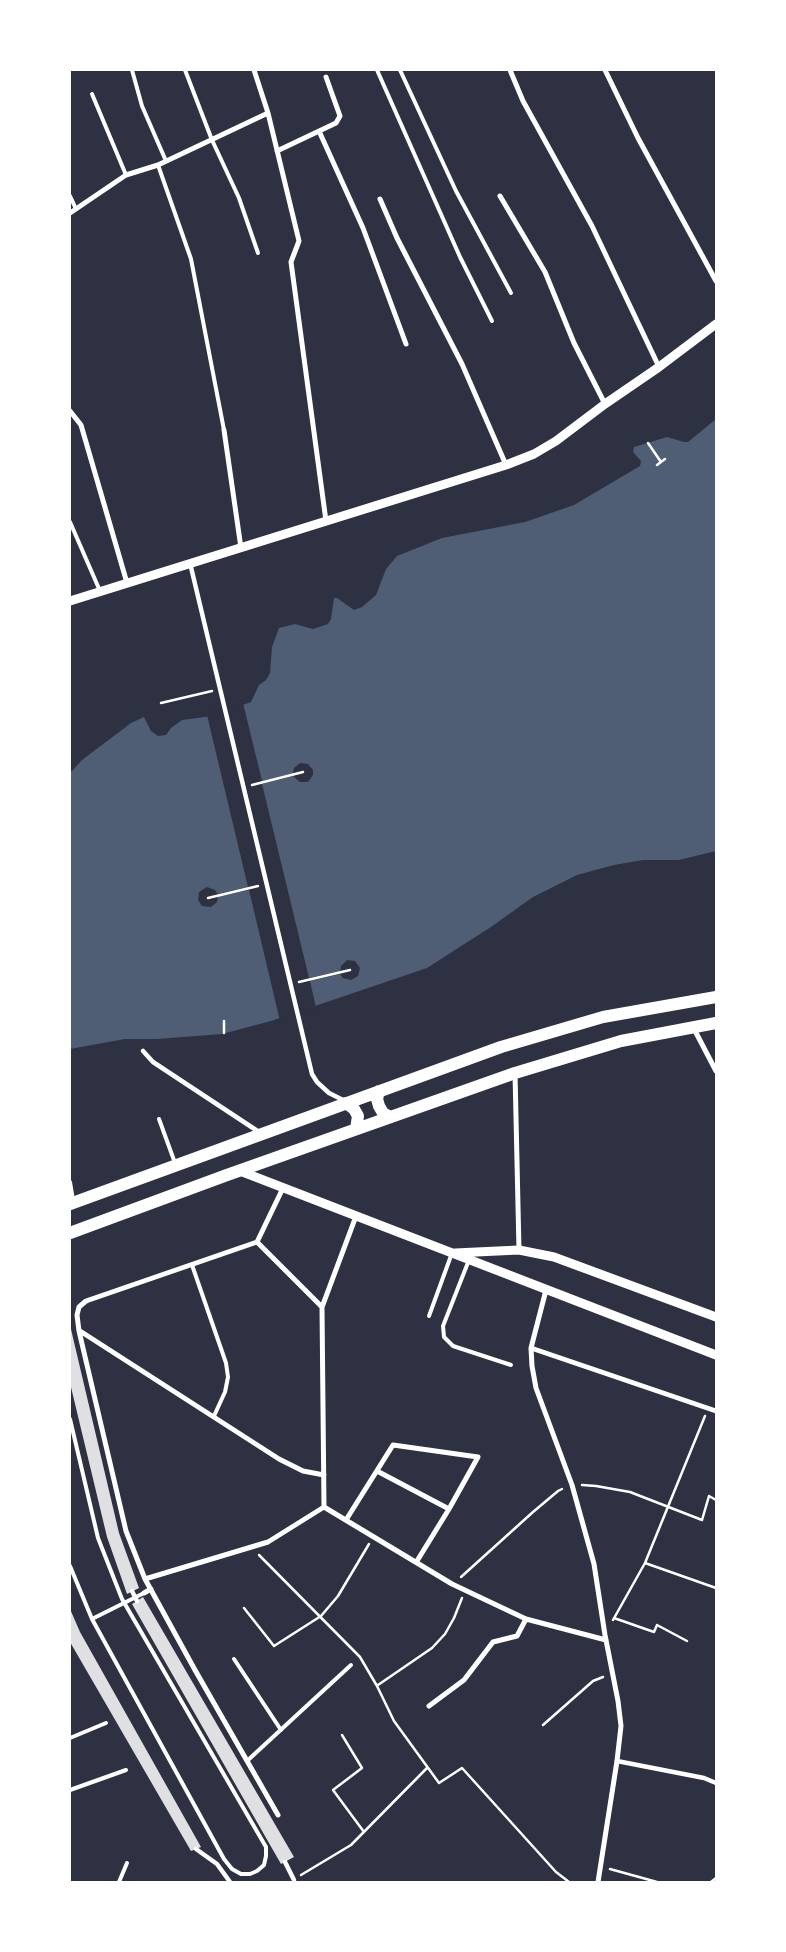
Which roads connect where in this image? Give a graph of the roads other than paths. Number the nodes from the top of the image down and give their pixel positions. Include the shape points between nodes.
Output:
1 (132, 70) edge
2 (185, 70) edge
3 (254, 70) edge
4 (377, 70) edge
5 (400, 70) edge
6 (510, 70) edge
7 (605, 70) edge
8 (326, 77) dead end
9 (92, 94) dead end
10 (268, 113) junction
11 (320, 131) junction
12 (212, 140) junction
13 (277, 151) junction
14 (166, 161) junction
15 (158, 165) junction
16 (126, 175) junction
17 (70, 196) edge
18 (500, 196) dead end
19 (380, 199) dead end
20 (76, 210) junction
21 (70, 213) edge
22 (258, 253) dead end
23 (716, 281) edge
24 (510, 293) dead end
25 (492, 321) dead end
26 (716, 324) edge
27 (406, 344) dead end
28 (659, 367) junction
29 (605, 404) junction
30 (70, 411) edge
31 (224, 430) joint
32 (506, 465) junction
33 (326, 521) junction
34 (70, 522) edge
35 (241, 548) junction
36 (190, 563) junction
37 (127, 583) junction
38 (100, 591) junction
39 (70, 601) edge
40 (716, 997) edge
41 (716, 1023) edge
42 (693, 1027) junction
43 (143, 1051) dead end
44 (716, 1071) edge
45 (515, 1073) junction
46 (379, 1091) junction
47 (348, 1103) junction
48 (390, 1117) junction
49 (159, 1120) dead end
50 (356, 1129) junction
51 (262, 1134) junction
52 (176, 1165) junction
53 (240, 1171) junction
54 (70, 1182) edge
55 (283, 1188) junction
56 (72, 1203) edge
57 (356, 1216) junction
58 (70, 1233) edge
59 (257, 1242) junction
60 (519, 1250) junction
61 (452, 1253) junction
62 (469, 1260) junction
63 (192, 1265) junction
64 (546, 1290) junction
65 (322, 1308) junction
66 (428, 1316) dead end
67 (716, 1318) edge
68 (79, 1331) junction
69 (531, 1348) junction
70 (716, 1355) edge
71 (511, 1364) dead end
72 (716, 1411) edge
73 (214, 1416) junction
74 (70, 1419) edge
75 (377, 1471) junction
76 (324, 1475) junction
77 (324, 1507) junction
78 (449, 1509) junction
79 (346, 1520) junction
80 (417, 1561) junction
81 (70, 1566) edge
82 (145, 1579) junction
83 (150, 1590) junction
84 (132, 1591) dead end
85 (144, 1593) joint
86 (136, 1599) junction
87 (124, 1602) junction
88 (92, 1619) junction
89 (526, 1619) junction
90 (606, 1637) junction
91 (234, 1659) dead end
92 (351, 1665) dead end
93 (428, 1706) dead end
94 (106, 1722) dead end
95 (281, 1730) junction
96 (70, 1738) edge
97 (247, 1761) junction
98 (617, 1761) junction
99 (126, 1770) dead end
100 (716, 1784) edge
101 (70, 1790) edge
102 (278, 1815) dead end
103 (196, 1849) dead end
104 (285, 1862) dead end
105 (127, 1863) dead end
106 (294, 1880) road end
107 (119, 1882) edge
108 (230, 1882) edge
109 (598, 1882) edge

1 - 14 lane via 142,106
2 - 12 lane
3 - 10 street
4 - 25 lane
5 - 24 lane via 456,191
6 - 28 street via 523,101 592,226
7 - 23 street
8 - 11 street via 340,116 336,123
9 - 16 lane
10 - 12 street
10 - 13 street
11 - 13 street
11 - 27 street via 363,228
12 - 14 street
12 - 22 lane
13 - 33 street via 299,242 291,262
14 - 15 street
15 - 16 street
15 - 31 lane via 191,259
16 - 20 street
17 - 20 lane
18 - 29 street via 545,272 574,343
19 - 32 street via 462,364
20 - 21 street
26 - 28 street
28 - 29 street
29 - 32 street via 556,441
30 - 37 street via 81,425
31 - 35 street
32 - 33 street
33 - 35 street
34 - 38 lane
35 - 36 street
36 - 37 street
36 - 47 street via 312,1074 329,1093
37 - 38 street
38 - 39 street
40 - 46 main road via 603,1017 501,1048
41 - 42 main road
42 - 44 street
42 - 45 main road via 621,1041
43 - 51 street via 153,1062
45 - 48 main road
45 - 60 street
46 - 47 main road
46 - 48 main road via 379,1106
47 - 50 main road via 358,1116
47 - 51 main road
48 - 50 main road
49 - 52 lane
50 - 53 main road
51 - 52 main road
52 - 56 main road
53 - 55 street
53 - 58 main road
54 - 56 lane
55 - 57 street
55 - 59 street
57 - 61 street
57 - 65 street
59 - 63 street
59 - 65 street
60 - 61 street
60 - 67 street via 554,1257
61 - 62 street
61 - 66 lane
62 - 64 street
62 - 71 lane via 443,1326 444,1337 453,1346
63 - 68 street via 82,1304 77,1312
63 - 73 lane via 226,1363 225,1392
64 - 69 street
64 - 70 street
65 - 76 street
68 - 73 street
68 - 82 street via 126,1531
69 - 72 street
69 - 90 street via 536,1388 572,1484 594,1564
73 - 76 street via 279,1459 312,1474
74 - 87 lane via 98,1538
75 - 78 street
75 - 78 street via 393,1445 478,1457
75 - 79 street
76 - 77 street
77 - 79 street
77 - 82 street via 268,1542
78 - 80 street
79 - 80 street
80 - 89 street via 465,1590
81 - 88 lane
82 - 83 street
83 - 85 street
83 - 97 street
84 - 86 street
85 - 86 lane
86 - 87 lane
87 - 88 lane
87 - 88 lane via 266,1848 264,1865 257,1871 241,1874 224,1859
89 - 90 street
89 - 93 street via 517,1636 493,1642 464,1680
90 - 98 street via 621,1726
91 - 95 lane
92 - 95 lane
94 - 96 lane
95 - 97 lane
97 - 102 street
98 - 100 street via 704,1778
98 - 109 street
99 - 101 lane
103 - 108 street via 218,1864
104 - 106 street
105 - 107 lane

